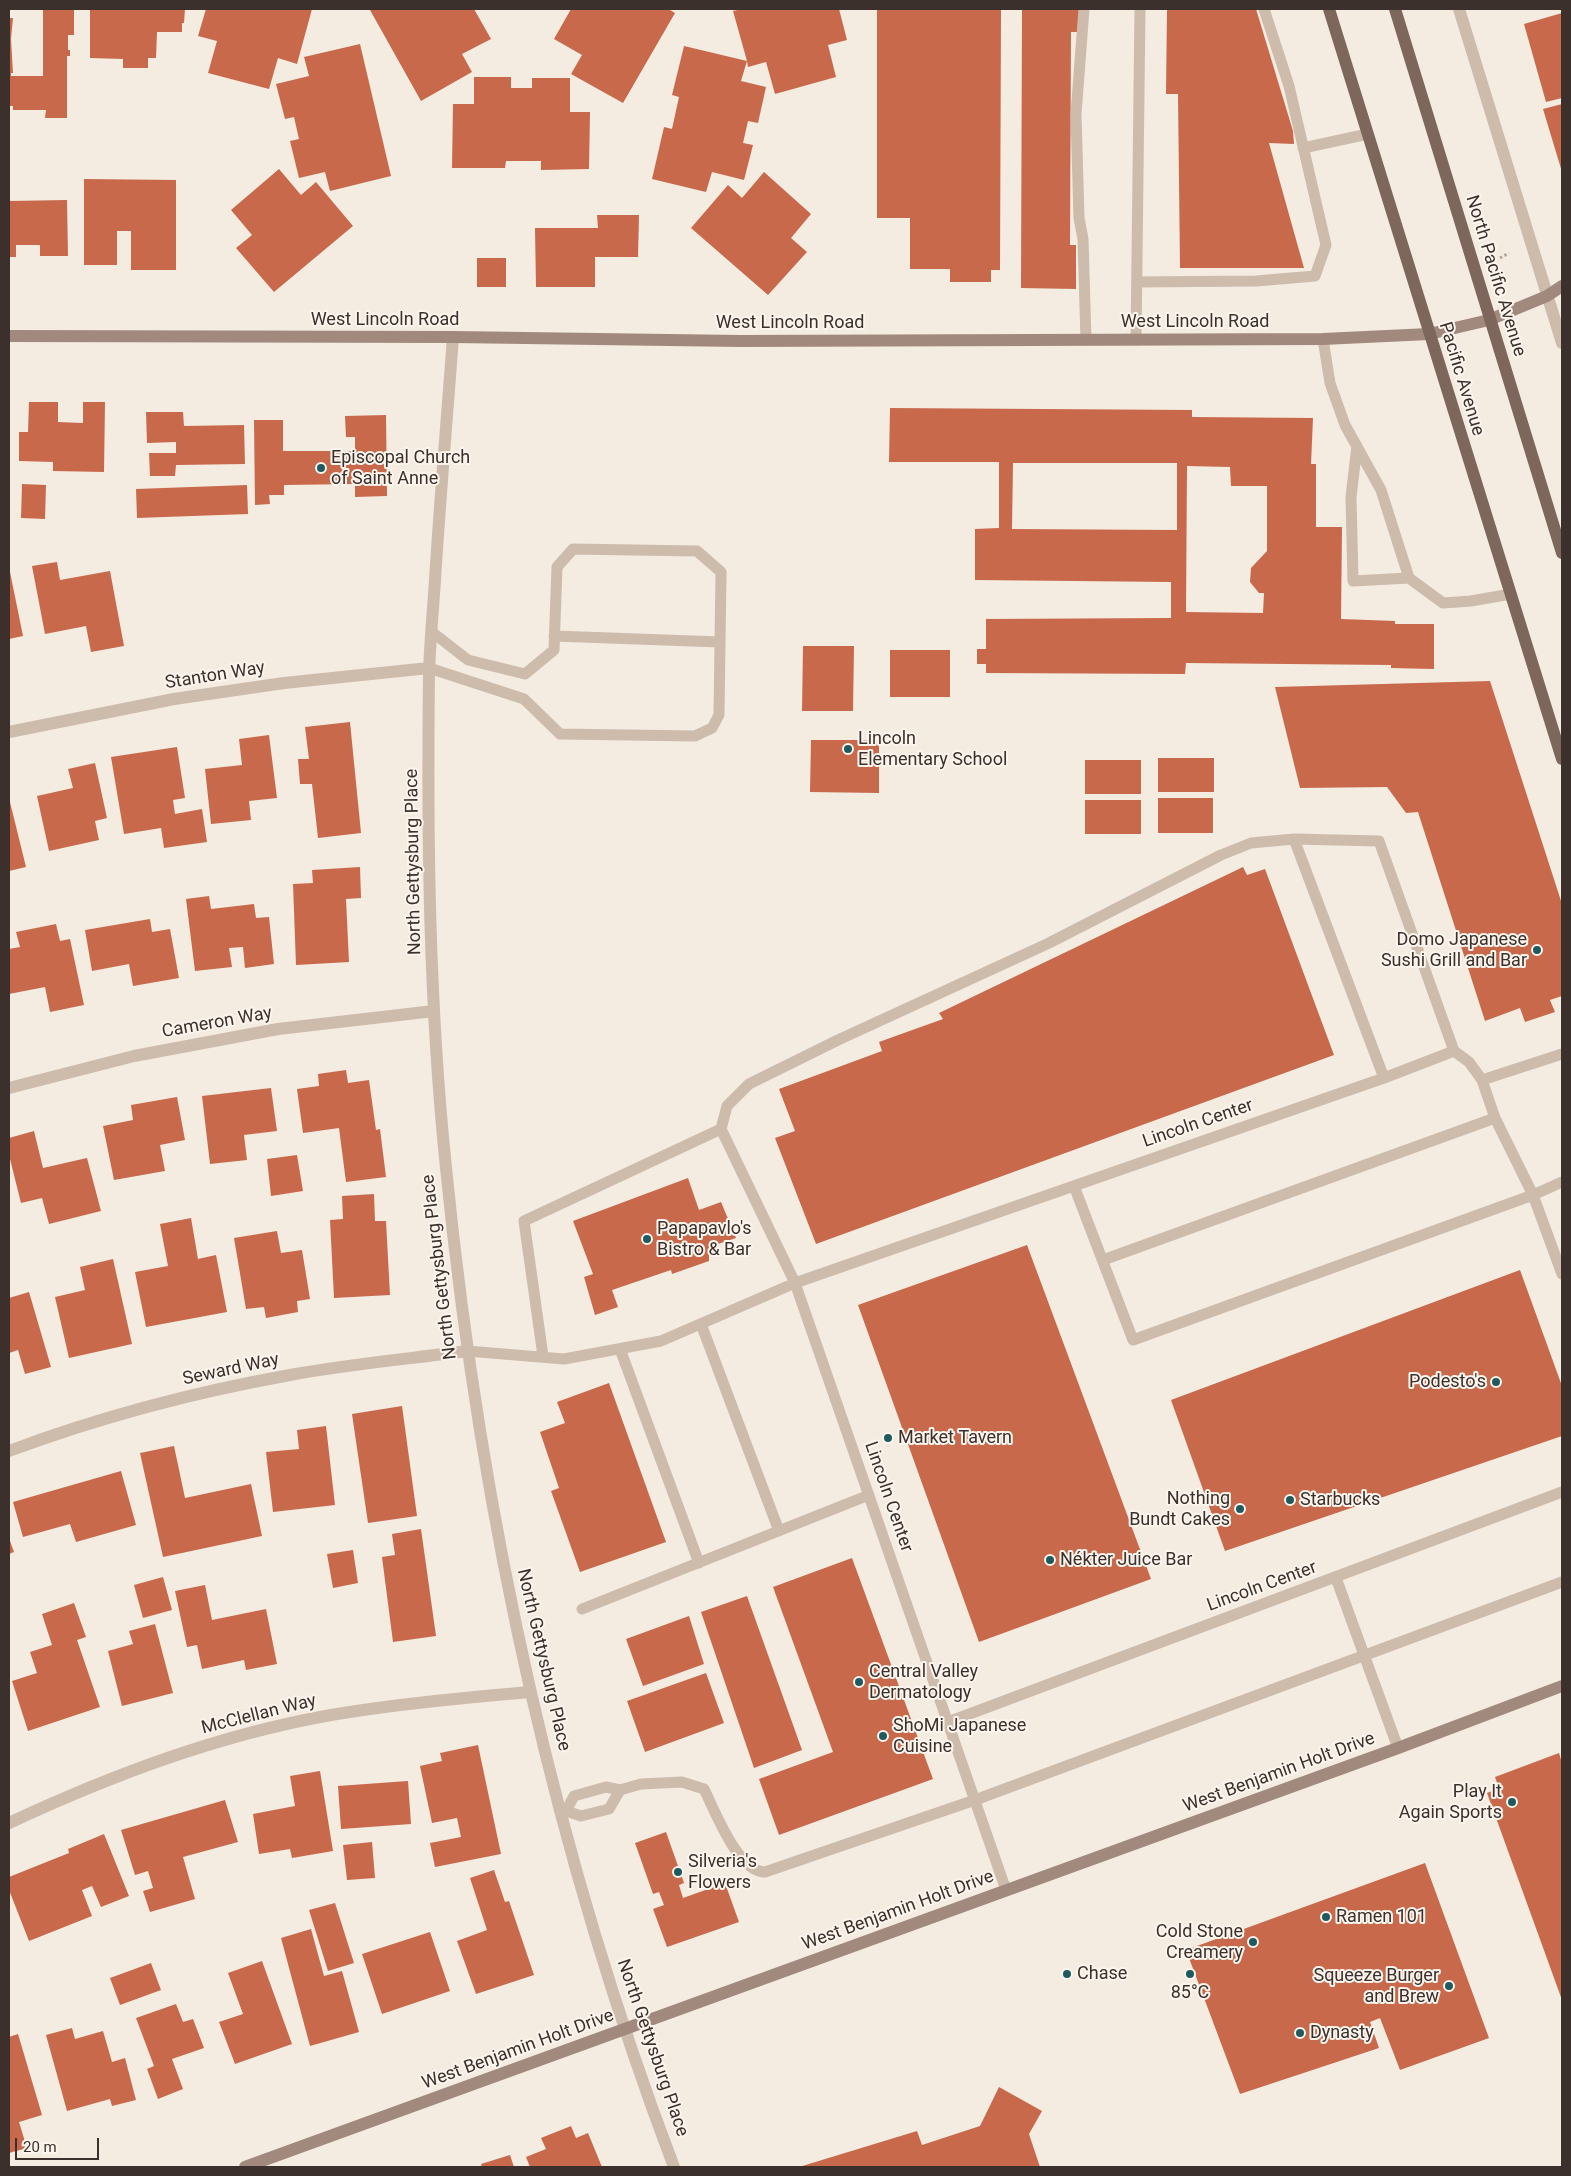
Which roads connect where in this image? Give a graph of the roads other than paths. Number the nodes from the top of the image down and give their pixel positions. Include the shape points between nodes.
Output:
1 (1084, 9) edge
2 (1140, 9) edge
3 (1264, 9) edge
4 (1329, 9) edge
5 (1395, 9) edge
6 (1459, 9) edge
7 (1368, 134) junction
8 (1303, 148) junction
9 (1137, 282) junction
10 (1562, 286) edge
11 (1547, 296) junction
12 (1489, 320) junction
13 (1429, 334) junction
14 (9, 336) edge
15 (452, 337) junction
16 (1323, 339) junction
17 (1086, 340) junction
18 (1136, 340) junction
19 (1562, 343) edge
20 (1357, 446) junction
21 (1562, 553) edge
22 (1408, 578) junction
23 (1511, 594) junction
24 (432, 632) junction
25 (554, 636) junction
26 (720, 642) junction
27 (430, 668) junction
28 (9, 732) edge
29 (1562, 759) edge
30 (1294, 840) junction
31 (434, 1011) junction
32 (1454, 1051) junction
33 (1562, 1054) edge
34 (1384, 1078) junction
35 (1482, 1080) junction
36 (9, 1088) edge
37 (1495, 1118) junction
38 (721, 1129) junction
39 (1562, 1182) edge
40 (1074, 1186) junction
41 (1533, 1195) junction
42 (1103, 1260) junction
43 (1562, 1274) edge
44 (795, 1283) junction
45 (701, 1324) junction
46 (620, 1349) junction
47 (467, 1351) junction
48 (543, 1356) junction
49 (9, 1451) edge
50 (1562, 1492) edge
51 (868, 1495) junction
52 (778, 1531) junction
53 (700, 1563) junction
54 (1336, 1578) junction
55 (1562, 1582) edge
56 (582, 1610) dead end
57 (1365, 1657) junction
58 (1562, 1686) edge
59 (530, 1692) junction
60 (948, 1722) junction
61 (1398, 1748) junction
62 (620, 1790) junction
63 (975, 1800) junction
64 (564, 1812) junction
65 (9, 1823) edge
66 (1006, 1890) junction
67 (626, 2029) junction
68 (246, 2167) edge
69 (674, 2167) edge

1 - 17 lane via 1076,114 1078,218 1083,239
2 - 9 lane
3 - 8 lane
4 - 7 main road, Pacific Avenue
5 - 12 main road, North Pacific Avenue
6 - 11 street
7 - 8 lane
7 - 13 main road, Pacific Avenue
8 - 9 lane via 1326,245 1315,276 1256,281
9 - 18 lane
10 - 11 street, West Lincoln Road
11 - 12 street, West Lincoln Road
11 - 19 street
12 - 13 street, West Lincoln Road
12 - 21 main road, North Pacific Avenue
13 - 16 street, West Lincoln Road
13 - 23 main road, Pacific Avenue
14 - 15 street, West Lincoln Road
15 - 17 street, West Lincoln Road via 740,341
15 - 24 street, North Gettysburg Place
16 - 18 street, West Lincoln Road
16 - 20 lane via 1330,384 1345,425
17 - 18 street, West Lincoln Road
20 - 22 lane via 1381,490
20 - 22 lane via 1351,497 1353,581
22 - 23 lane via 1443,603
23 - 29 main road, Pacific Avenue
24 - 25 lane via 468,660 525,674 554,650
24 - 27 street, North Gettysburg Place
25 - 26 lane
25 - 26 lane via 557,567 572,549 697,551 721,572
26 - 27 lane via 718,715 712,728 695,736 560,734 524,699
27 - 28 street, Stanton Way via 284,683 174,699
27 - 31 street, North Gettysburg Place
30 - 32 lane via 1378,841
30 - 34 lane
30 - 38 lane via 1251,843 1221,855 1047,944 749,1084 727,1106
31 - 36 street, Cameron Way via 268,1031 134,1056
31 - 47 street, North Gettysburg Place via 445,1165
32 - 34 lane, Lincoln Center
32 - 35 lane via 1469,1062
33 - 35 lane
34 - 40 lane, Lincoln Center
35 - 37 lane
37 - 41 lane
37 - 42 lane
38 - 44 lane
38 - 48 lane via 524,1222
39 - 41 lane
40 - 42 lane
40 - 44 lane, Lincoln Center
41 - 42 lane via 1133,1340
41 - 43 lane
44 - 45 lane, Lincoln Center
44 - 51 lane, Lincoln Center
45 - 46 lane, Lincoln Center via 661,1341
45 - 52 lane
46 - 48 lane, Lincoln Center via 564,1359
46 - 53 lane
47 - 48 lane, Lincoln Center
47 - 49 street, Seward Way via 292,1374 200,1393 63,1430
47 - 59 street, North Gettysburg Place via 491,1504
50 - 54 lane, Lincoln Center
51 - 52 lane
51 - 60 lane, Lincoln Center
52 - 53 lane
53 - 56 lane
54 - 57 lane, Lincoln Center
54 - 60 lane, Lincoln Center
55 - 57 lane
57 - 61 lane, Lincoln Center
57 - 63 lane
58 - 61 street, West Benjamin Holt Drive
59 - 64 street, North Gettysburg Place
59 - 65 street, McClellan Way via 331,1715 231,1738 79,1790
60 - 63 lane, Lincoln Center
61 - 66 street, West Benjamin Holt Drive
62 - 63 lane via 641,1784 682,1782 704,1789 738,1854 758,1872
62 - 64 lane via 606,1787 574,1796
62 - 64 lane via 609,1809 581,1816
63 - 66 lane, Lincoln Center
64 - 67 street, North Gettysburg Place via 588,1910
66 - 67 street, West Benjamin Holt Drive
67 - 68 street, West Benjamin Holt Drive
67 - 69 street, North Gettysburg Place

